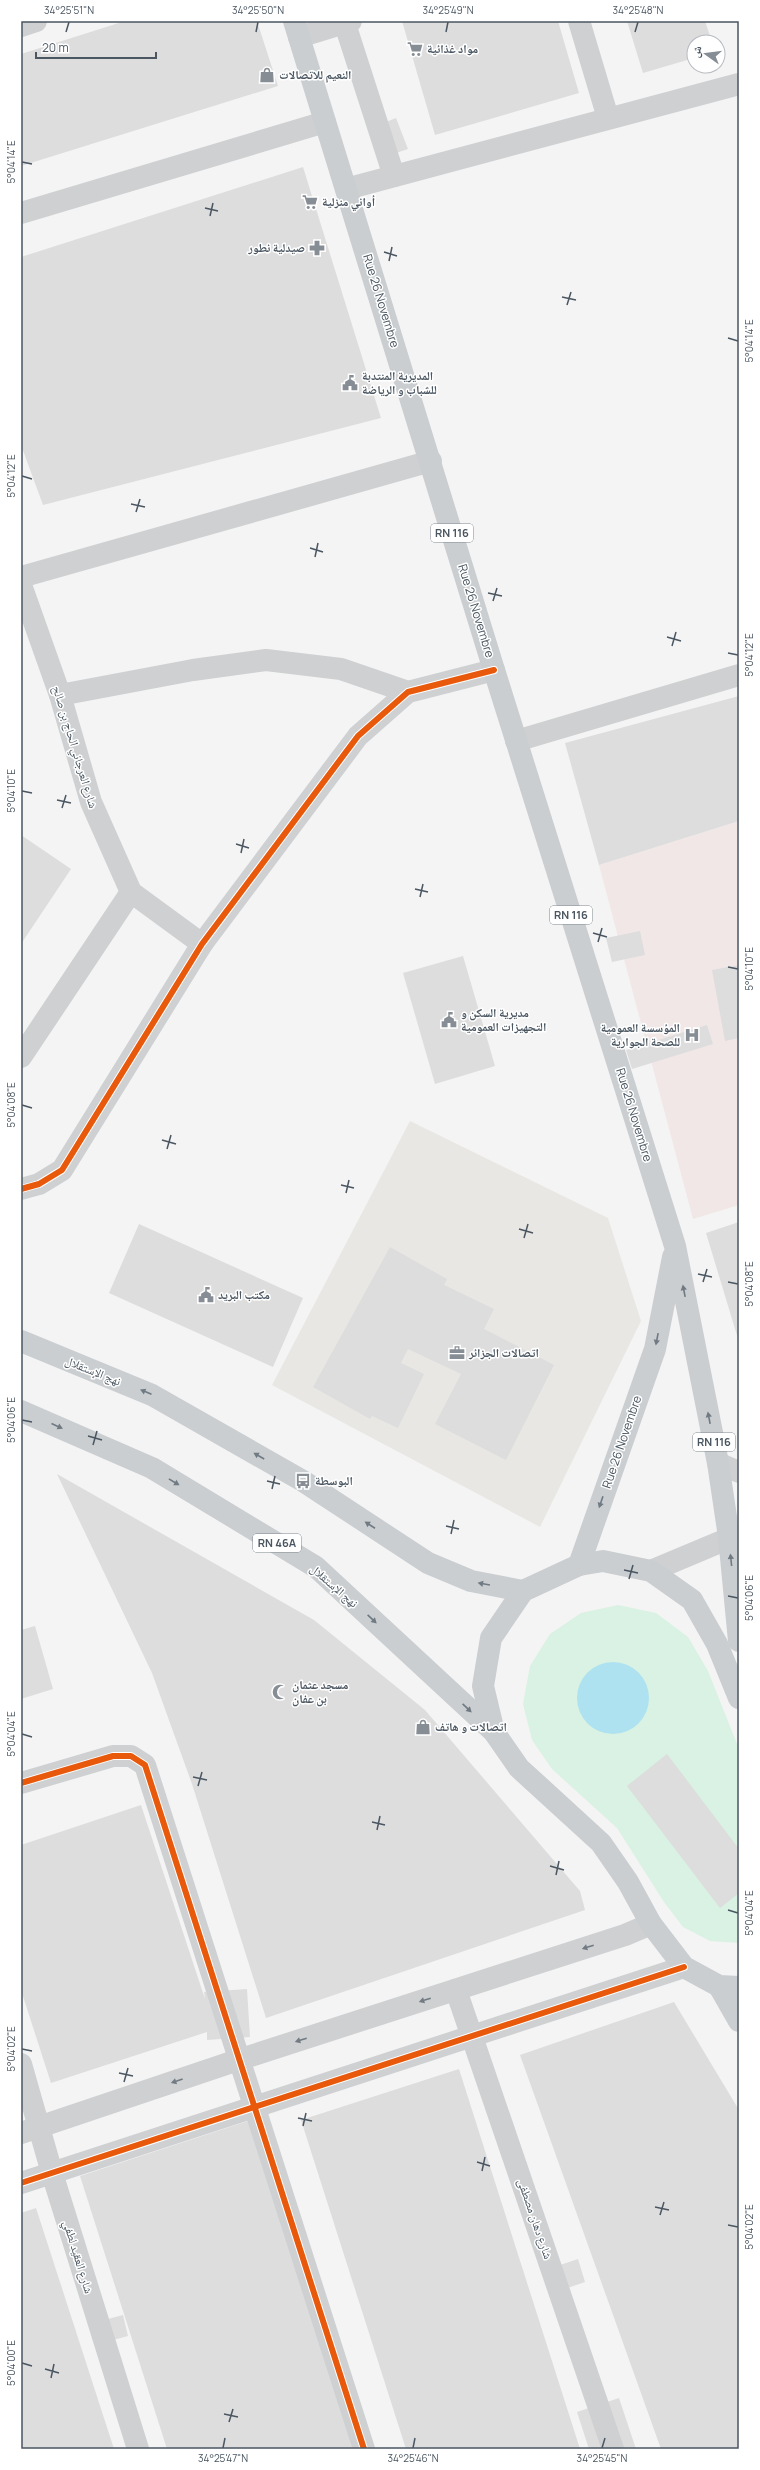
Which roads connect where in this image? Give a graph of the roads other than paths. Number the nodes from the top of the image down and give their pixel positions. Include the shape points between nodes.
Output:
1 (36, 21) edge
2 (579, 21) edge
3 (346, 22) edge
4 (21, 26) edge
5 (297, 29) edge
6 (739, 84) edge
7 (608, 118) junction
8 (325, 122) junction
9 (394, 176) junction
10 (346, 189) junction
11 (21, 213) edge
12 (431, 461) junction
13 (21, 577) edge
14 (21, 585) edge
15 (494, 670) junction
16 (739, 675) edge
17 (408, 692) junction
18 (60, 695) junction
19 (516, 741) junction
20 (131, 892) junction
21 (202, 944) junction
22 (21, 1057) edge
23 (21, 1189) edge
24 (675, 1246) junction
25 (21, 1341) edge
26 (21, 1411) edge
27 (718, 1463) junction
28 (739, 1472) edge
29 (734, 1536) edge
30 (579, 1565) junction
31 (651, 1571) junction
32 (736, 1582) edge
33 (523, 1591) junction
34 (739, 1641) edge
35 (739, 1698) edge
36 (494, 1732) junction
37 (21, 1783) edge
38 (651, 1924) junction
39 (684, 1967) junction
40 (729, 1987) edge
41 (456, 1990) junction
42 (739, 2021) edge
43 (472, 2035) junction
44 (238, 2060) junction
45 (21, 2064) edge
46 (253, 2107) junction
47 (30, 2130) edge
48 (52, 2173) junction
49 (21, 2182) edge
50 (138, 2449) edge
51 (364, 2449) edge
52 (613, 2449) edge

1 - 4 street
2 - 7 street
3 - 5 street
3 - 9 street
5 - 8 main road, Rue 26 Novembre / RN 116
6 - 7 street
7 - 9 street
8 - 10 main road, Rue 26 Novembre / RN 116
8 - 11 street
9 - 10 street
10 - 12 main road, Rue 26 Novembre / RN 116
12 - 13 street
12 - 15 main road, Rue 26 Novembre / RN 116
14 - 18 street, شارع العرجاني الحاج بن صالح
15 - 17 street
15 - 19 main road, Rue 26 Novembre / RN 116
16 - 19 street
17 - 18 street via 341,669 266,660 193,670
17 - 21 street via 358,736
18 - 20 street, شارع العرجاني الحاج بن صالح via 91,802
19 - 24 main road, Rue 26 Novembre / RN 116
20 - 21 street, شارع العرجاني الحاج بن صالح
20 - 22 street
21 - 23 street via 62,1170 39,1184
27 -> 24 main road, Rue 26 Novembre / RN 116
24 -> 30 main road, Rue 26 Novembre / RN 116 via 655,1349
33 -> 25 main road, نهج الإستقلال via 471,1581 428,1563 304,1481 152,1395
26 -> 36 main road, نهج الإستقلال / RN 46A via 152,1468 316,1567
27 - 28 street
27 - 29 main road, Rue 26 Novembre / RN 116
29 - 31 street
32 -> 29 main road, Rue 26 Novembre / RN 116
30 - 31 main road via 603,1561
30 - 33 main road
31 - 35 main road via 692,1600 717,1644
32 - 34 main road, Rue 26 Novembre / RN 116
33 - 36 main road via 491,1638 483,1686
36 - 38 main road via 519,1768 601,1843 628,1882
37 - 44 street via 113,1756 130,1756 145,1765
38 - 39 main road
38 -> 41 street via 625,1935
39 - 40 main road
39 - 43 street
40 - 42 main road
41 - 43 street, شارع دهان مصطفى
41 -> 44 street
43 - 46 street
43 - 52 street, شارع دهان مصطفى
44 - 46 street
44 -> 47 street
45 - 47 street, شارع العقيد لطفي
46 - 48 street
46 - 51 street
47 - 48 street, شارع العقيد لطفي
48 - 49 street
48 - 50 street, شارع العقيد لطفي

